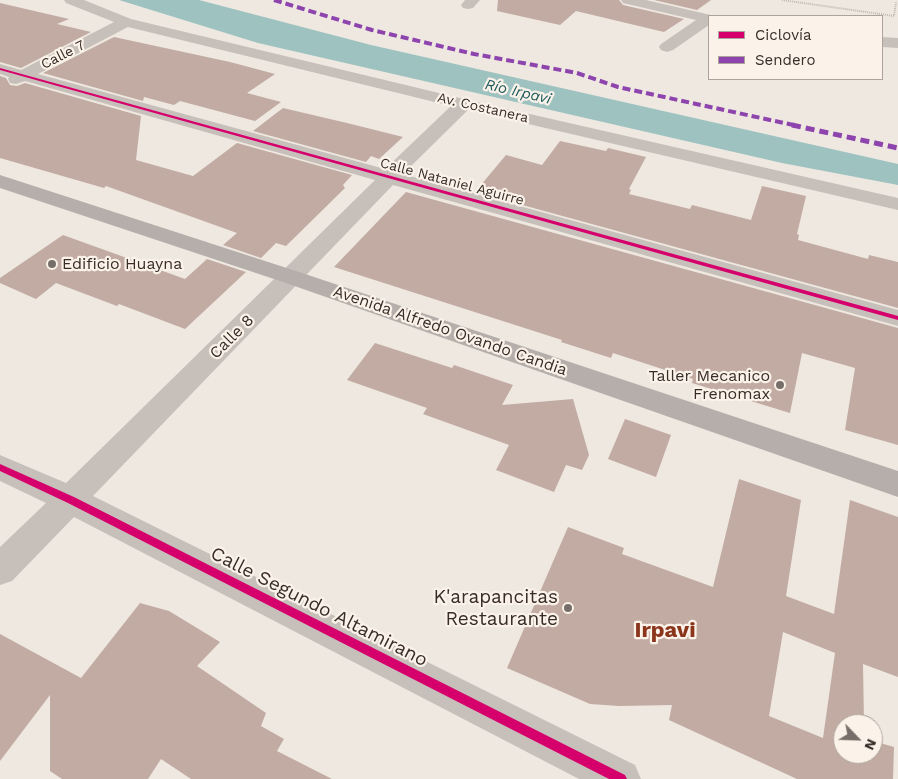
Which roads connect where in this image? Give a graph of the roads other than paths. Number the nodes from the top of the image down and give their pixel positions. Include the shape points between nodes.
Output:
1 (71, 0) edge
2 (628, 0) edge
3 (708, 19) edge
4 (126, 22) junction
5 (898, 40) edge
6 (883, 42) edge
7 (667, 47) dead end
8 (0, 69) edge
9 (24, 75) junction
10 (0, 87) edge
11 (464, 104) junction
12 (389, 177) junction
13 (0, 181) edge
14 (898, 204) edge
15 (291, 277) junction
16 (898, 318) edge
17 (0, 467) edge
18 (898, 484) edge
19 (71, 500) junction
20 (0, 570) edge
21 (621, 779) edge

1 - 4 street, Av. Costanera
2 - 3 street
3 - 7 street
4 - 9 street, Calle 7
4 - 11 street, Av. Costanera
5 - 6 street
8 - 9 street, Calle Nataniel Aguirre
9 - 10 street, Calle 7
9 - 12 street, Calle Nataniel Aguirre
11 - 12 street, Calle 8
11 - 14 street, Av. Costanera
12 - 15 street, Calle 8
12 - 16 street, Calle Nataniel Aguirre
13 - 15 main road, Avenida Alfredo Ovando Candia
15 - 18 main road, Avenida Alfredo Ovando Candia
15 - 19 street, Calle 8
17 - 19 street, Calle Segundo Altamirano
19 - 20 street, Calle 8
19 - 21 street, Calle Segundo Altamirano

